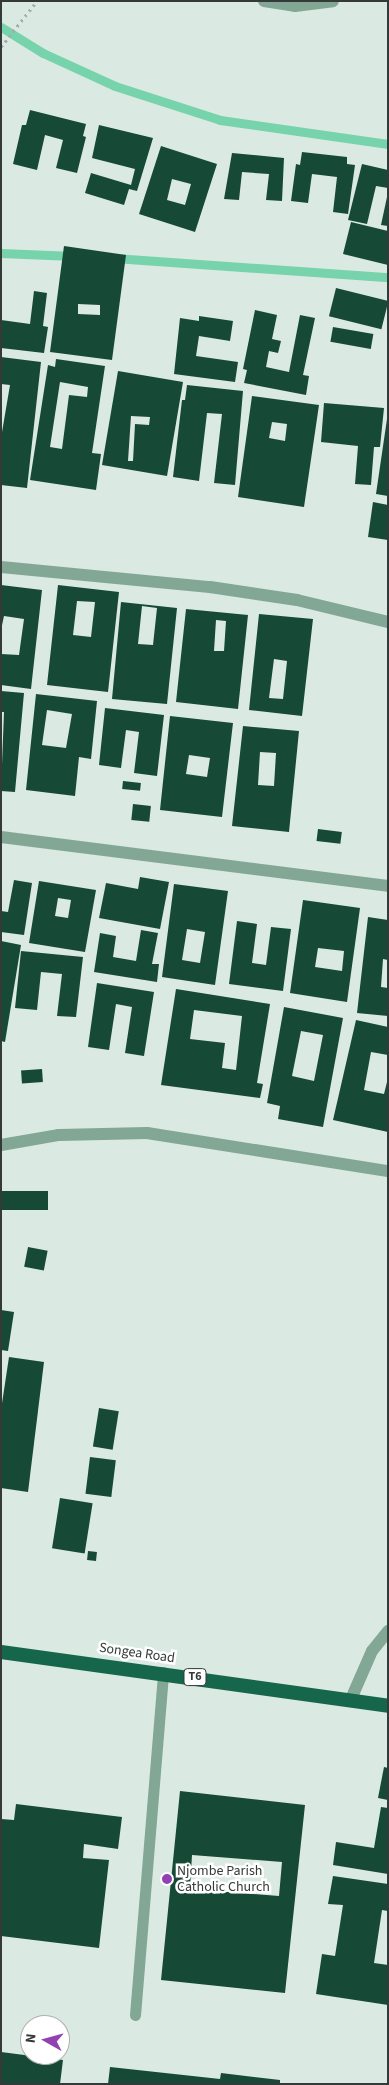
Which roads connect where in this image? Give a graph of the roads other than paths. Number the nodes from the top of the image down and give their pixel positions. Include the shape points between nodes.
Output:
1 (264, 1) edge
2 (334, 1) edge
3 (1, 567) edge
4 (388, 622) edge
5 (1, 837) edge
6 (388, 886) edge
7 (1, 1145) edge
8 (388, 1171) edge
9 (388, 1631) edge
10 (1, 1652) edge
11 (163, 1672) junction
12 (351, 1699) junction
13 (388, 1706) edge
14 (135, 2015) dead end

1 - 2 street via 295,6
3 - 4 street via 210,587 297,600
5 - 6 street
7 - 8 street via 59,1135 146,1133
9 - 12 street via 372,1651
10 - 11 highway, Songea Road / T6
11 - 12 highway, Songea Road / T6
11 - 14 lane
12 - 13 highway, Songea Road / T6

